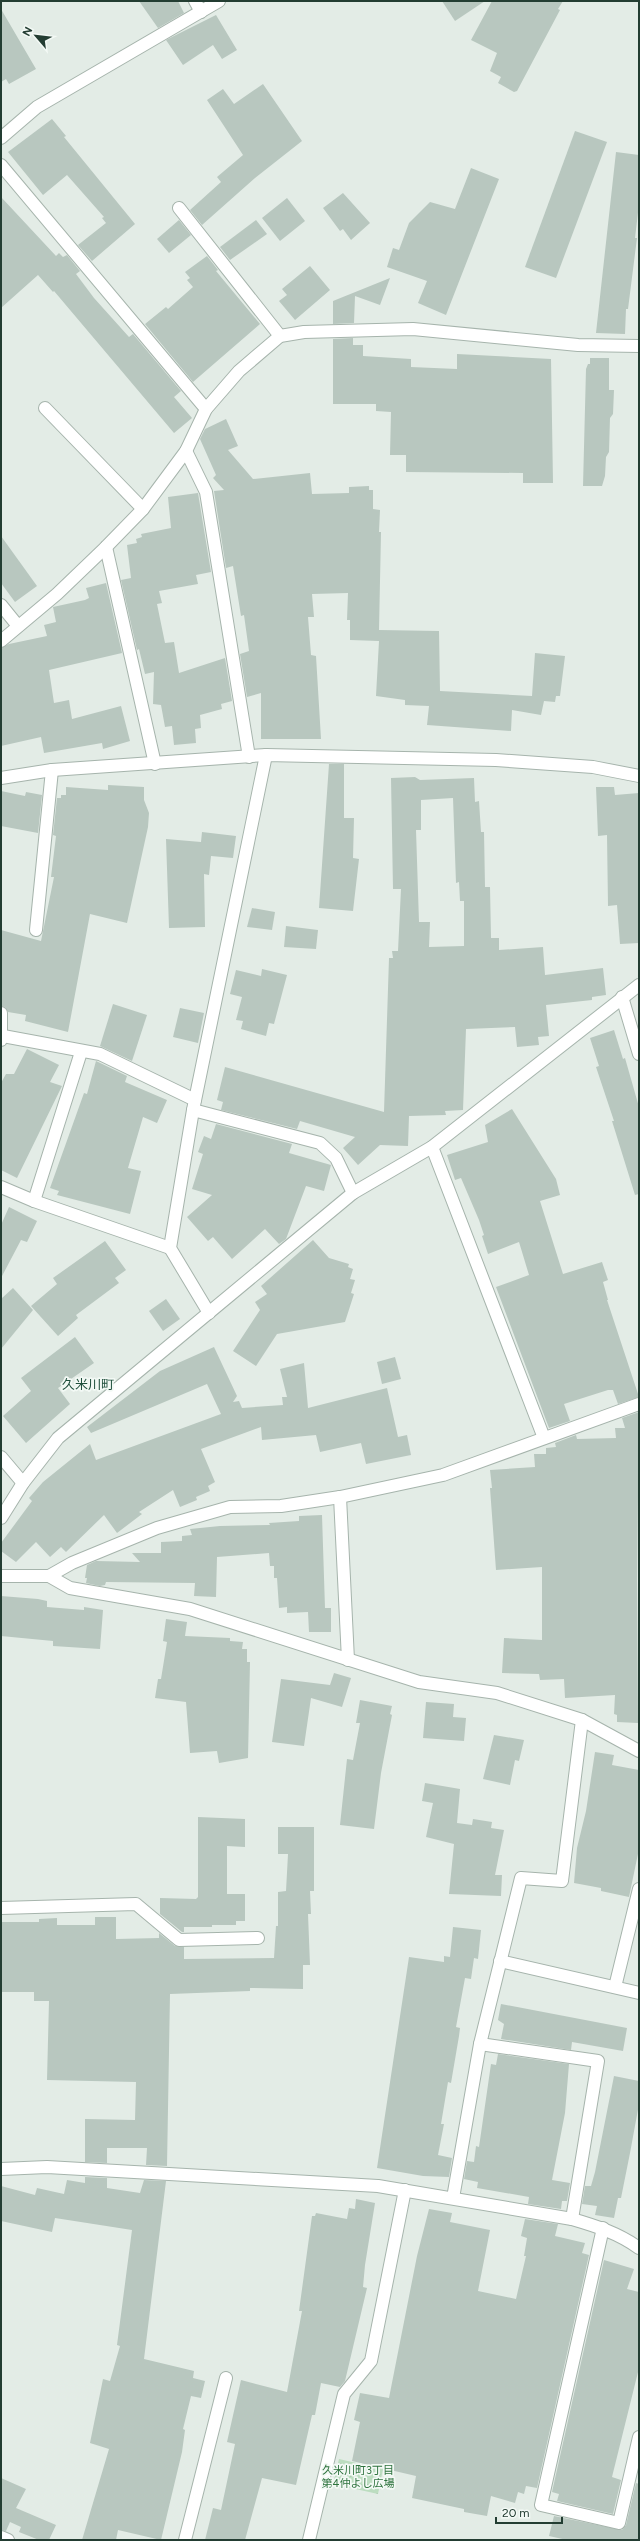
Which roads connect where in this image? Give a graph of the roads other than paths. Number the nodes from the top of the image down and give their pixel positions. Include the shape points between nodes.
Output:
1 (219, 1) edge
2 (198, 6) edge
3 (1, 138) edge
4 (1, 165) edge
5 (179, 208) dead end
6 (280, 336) junction
7 (639, 346) edge
8 (44, 408) dead end
9 (206, 408) junction
10 (186, 451) junction
11 (143, 509) junction
12 (106, 547) junction
13 (1, 605) edge
14 (18, 626) junction
15 (1, 641) edge
16 (266, 755) junction
17 (249, 757) junction
18 (155, 764) junction
19 (52, 770) junction
20 (639, 776) edge
21 (1, 778) edge
22 (36, 930) dead end
23 (639, 985) edge
24 (622, 997) junction
25 (1, 1013) edge
26 (2, 1038) edge
27 (81, 1052) junction
28 (639, 1054) edge
29 (194, 1105) junction
30 (432, 1147) junction
31 (1, 1187) edge
32 (353, 1193) junction
33 (34, 1201) junction
34 (170, 1248) junction
35 (209, 1314) junction
36 (639, 1404) edge
37 (544, 1438) junction
38 (1, 1457) edge
39 (23, 1483) junction
40 (340, 1497) junction
41 (1, 1518) edge
42 (1, 1576) edge
43 (49, 1576) junction
44 (348, 1660) junction
45 (582, 1720) junction
46 (639, 1750) edge
47 (639, 1889) edge
48 (1, 1908) edge
49 (258, 1938) dead end
50 (500, 1961) junction
51 (615, 1987) junction
52 (639, 1993) edge
53 (480, 2044) junction
54 (1, 2169) edge
55 (405, 2190) junction
56 (453, 2198) junction
57 (572, 2219) junction
58 (603, 2228) junction
59 (639, 2248) edge
60 (226, 2378) dead end
61 (639, 2437) edge
62 (1, 2537) edge
63 (8, 2540) edge
64 (186, 2540) edge
65 (309, 2540) edge

1 - 2 street
2 - 3 street via 37,107
4 - 9 street
5 - 6 street
6 - 7 street via 304,332 413,329 578,345
6 - 9 street via 238,371
8 - 11 street
9 - 10 street
10 - 11 street
10 - 17 street via 206,492
11 - 12 street
12 - 14 street via 57,594
12 - 18 street
13 - 14 street
14 - 15 street
16 - 17 street
16 - 20 street via 496,760 593,767
16 - 29 street
17 - 18 street
18 - 19 street
19 - 21 street
19 - 22 street
23 - 24 street
24 - 28 street
24 - 30 street
25 - 26 street
26 - 27 street
27 - 29 street via 100,1054
27 - 33 street
29 - 32 street via 320,1143 336,1158
29 - 34 street
30 - 32 street
30 - 37 street
31 - 33 street
32 - 35 street
33 - 34 street
34 - 35 street
35 - 39 street via 58,1438
36 - 37 street
37 - 40 street via 442,1475
38 - 39 street
39 - 41 street
40 - 43 street via 281,1506 223,1509 157,1528 72,1563
40 - 44 street
42 - 43 street
43 - 44 street via 70,1588 190,1609
44 - 45 street via 418,1682 497,1693
45 - 46 street
45 - 50 street via 562,1881 521,1878
47 - 51 street
48 - 49 street via 136,1904 179,1940
50 - 51 street
50 - 53 street
51 - 52 street
53 - 56 street
53 - 57 street via 598,2062
54 - 55 street via 47,2167 378,2186
55 - 56 street
55 - 65 street via 371,2361 344,2394
56 - 57 street
57 - 58 street
58 - 59 street via 626,2238
58 - 61 street via 541,2505 619,2523
60 - 64 street
62 - 63 street

